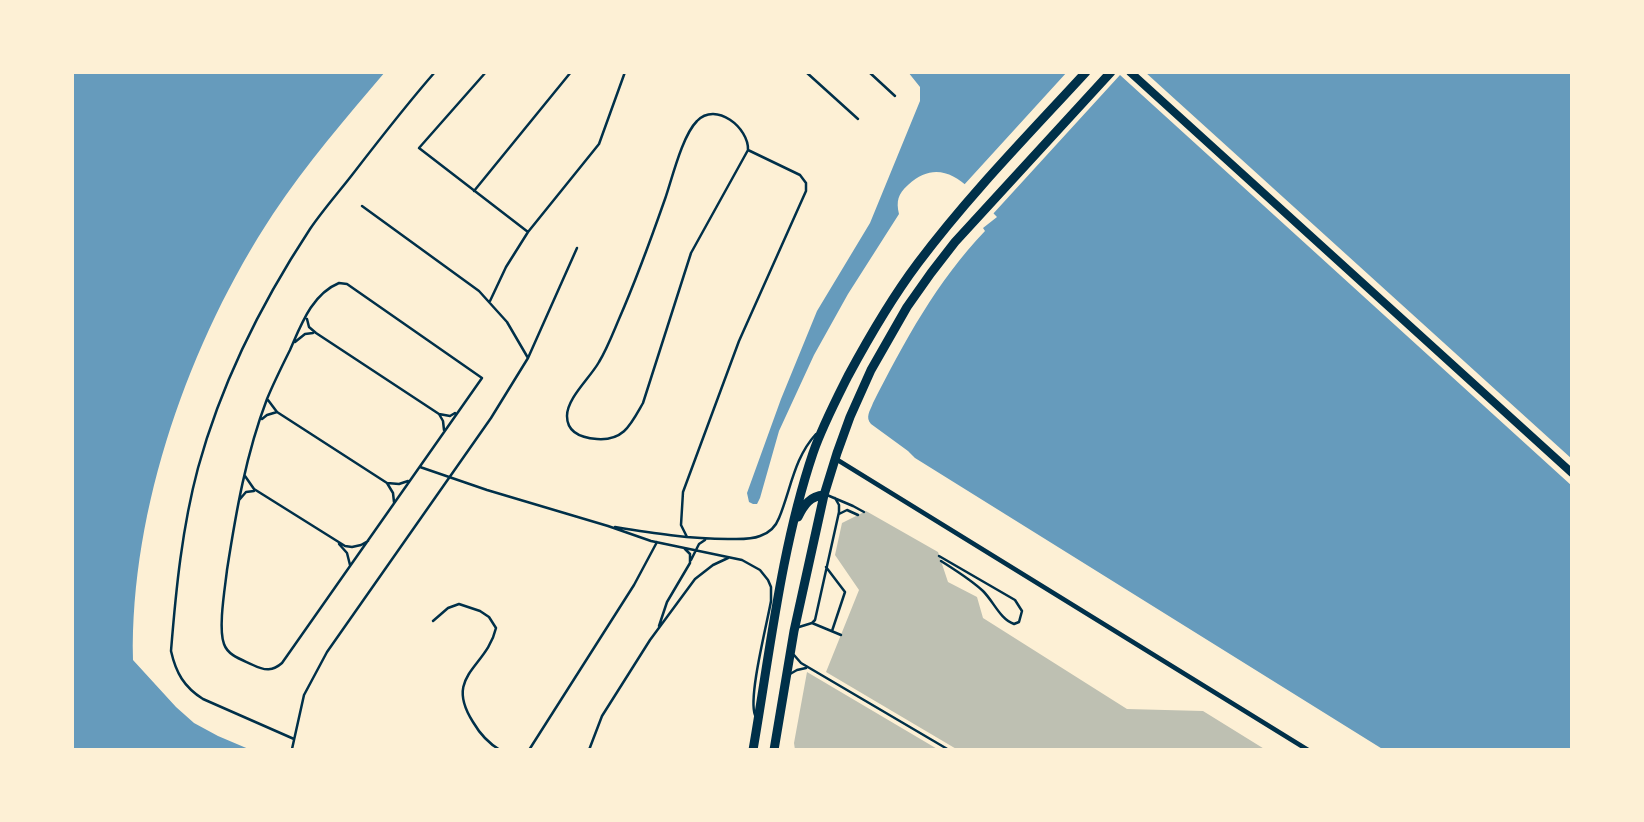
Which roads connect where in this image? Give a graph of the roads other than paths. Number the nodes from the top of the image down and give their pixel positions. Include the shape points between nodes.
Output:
1 (435, 72) edge
2 (486, 72) edge
3 (571, 72) edge
4 (625, 72) edge
5 (806, 72) edge
6 (869, 72) edge
7 (1086, 72) edge
8 (1111, 72) edge
9 (1130, 72) edge
10 (895, 96) dead end
11 (858, 119) dead end
12 (748, 150) junction
13 (474, 191) junction
14 (362, 206) dead end
15 (528, 232) junction
16 (577, 248) dead end
17 (490, 301) junction
18 (307, 315) junction
19 (316, 333) junction
20 (293, 344) junction
21 (528, 358) junction
22 (267, 399) junction
23 (277, 412) junction
24 (458, 412) junction
25 (439, 414) junction
26 (260, 420) junction
27 (823, 428) junction
28 (444, 433) junction
29 (835, 458) junction
30 (420, 467) junction
31 (244, 473) junction
32 (1572, 473) edge
33 (449, 476) junction
34 (411, 479) junction
35 (387, 483) junction
36 (258, 492) junction
37 (824, 495) junction
38 (835, 498) junction
39 (238, 502) junction
40 (394, 505) junction
41 (864, 512) dead end
42 (838, 515) junction
43 (858, 515) dead end
44 (608, 526) junction
45 (790, 535) junction
46 (687, 537) junction
47 (707, 538) junction
48 (369, 541) junction
49 (337, 542) junction
50 (657, 542) junction
51 (684, 548) junction
52 (695, 550) junction
53 (939, 556) dead end
54 (730, 558) junction
55 (940, 561) dead end
56 (690, 563) junction
57 (826, 566) junction
58 (350, 568) junction
59 (433, 621) dead end
60 (812, 623) junction
61 (658, 629) junction
62 (794, 631) junction
63 (832, 631) junction
64 (841, 635) dead end
65 (790, 650) junction
66 (810, 668) junction
67 (785, 681) junction
68 (758, 721) junction
69 (294, 739) junction
70 (293, 750) edge
71 (500, 750) edge
72 (529, 750) edge
73 (589, 750) edge
74 (753, 750) edge
75 (774, 750) edge
76 (949, 750) edge
77 (1308, 750) edge

1 - 69 lane via 311,228 272,292 214,417 188,513 171,651 181,681 204,699
2 - 13 lane via 419,148
3 - 13 lane
4 - 15 lane via 599,144
5 - 11 lane
6 - 10 lane
7 - 27 main road via 923,256 869,337
8 - 29 main road via 931,273 871,370
9 - 32 main road
12 - 12 lane via 691,253 643,403 633,421 610,440 575,433 567,414 574,396 599,362 620,318 697,120 721,114 742,132
12 - 46 lane via 800,175 806,191 738,341 684,492 681,525
13 - 15 lane
14 - 17 lane
15 - 17 lane
16 - 21 lane
17 - 21 lane
18 - 19 lane via 309,327
18 - 20 lane
18 - 24 lane via 328,287 347,284 482,378
19 - 20 lane via 305,334
19 - 25 lane
20 - 22 lane
21 - 33 lane
22 - 23 lane
22 - 26 lane
23 - 26 lane
23 - 35 lane
24 - 25 lane
24 - 28 lane
25 - 28 lane
26 - 31 lane
27 - 45 main road
27 - 47 lane via 802,452 778,520 770,530 749,539
28 - 30 lane
29 - 37 main road
29 - 77 street
30 - 33 lane
30 - 34 lane
31 - 36 lane
31 - 39 lane
33 - 44 lane
33 - 69 lane via 327,652 304,695
34 - 35 lane
34 - 40 lane
35 - 40 lane
36 - 39 lane via 246,492
36 - 49 lane
37 - 38 lane
37 - 45 main road via 808,502
37 - 62 main road
38 - 41 lane
38 - 42 lane
39 - 58 lane via 222,628 229,653 261,669 277,668
40 - 48 lane
42 - 43 lane via 847,510
42 - 57 lane
44 - 46 lane
44 - 50 lane
45 - 68 main road
46 - 47 lane
47 - 52 lane
48 - 49 lane via 352,547
48 - 58 lane
49 - 58 lane via 347,553
50 - 51 lane
50 - 72 lane
51 - 52 lane
51 - 56 lane
52 - 54 lane
52 - 56 lane
53 - 55 lane via 1015,600 1022,611 1018,622 1006,621 985,593
54 - 61 lane via 695,579
54 - 68 lane via 760,570 771,587 752,704
56 - 61 lane via 667,602
57 - 60 lane
57 - 63 lane via 845,592
59 - 71 lane via 459,604 480,611 496,628 466,677 461,694 480,734
60 - 62 lane
60 - 63 lane
61 - 73 lane via 602,716
62 - 65 main road
63 - 64 lane
65 - 66 lane
65 - 67 main road
66 - 67 lane via 797,670
66 - 76 lane
67 - 75 main road
68 - 74 main road
69 - 70 lane

